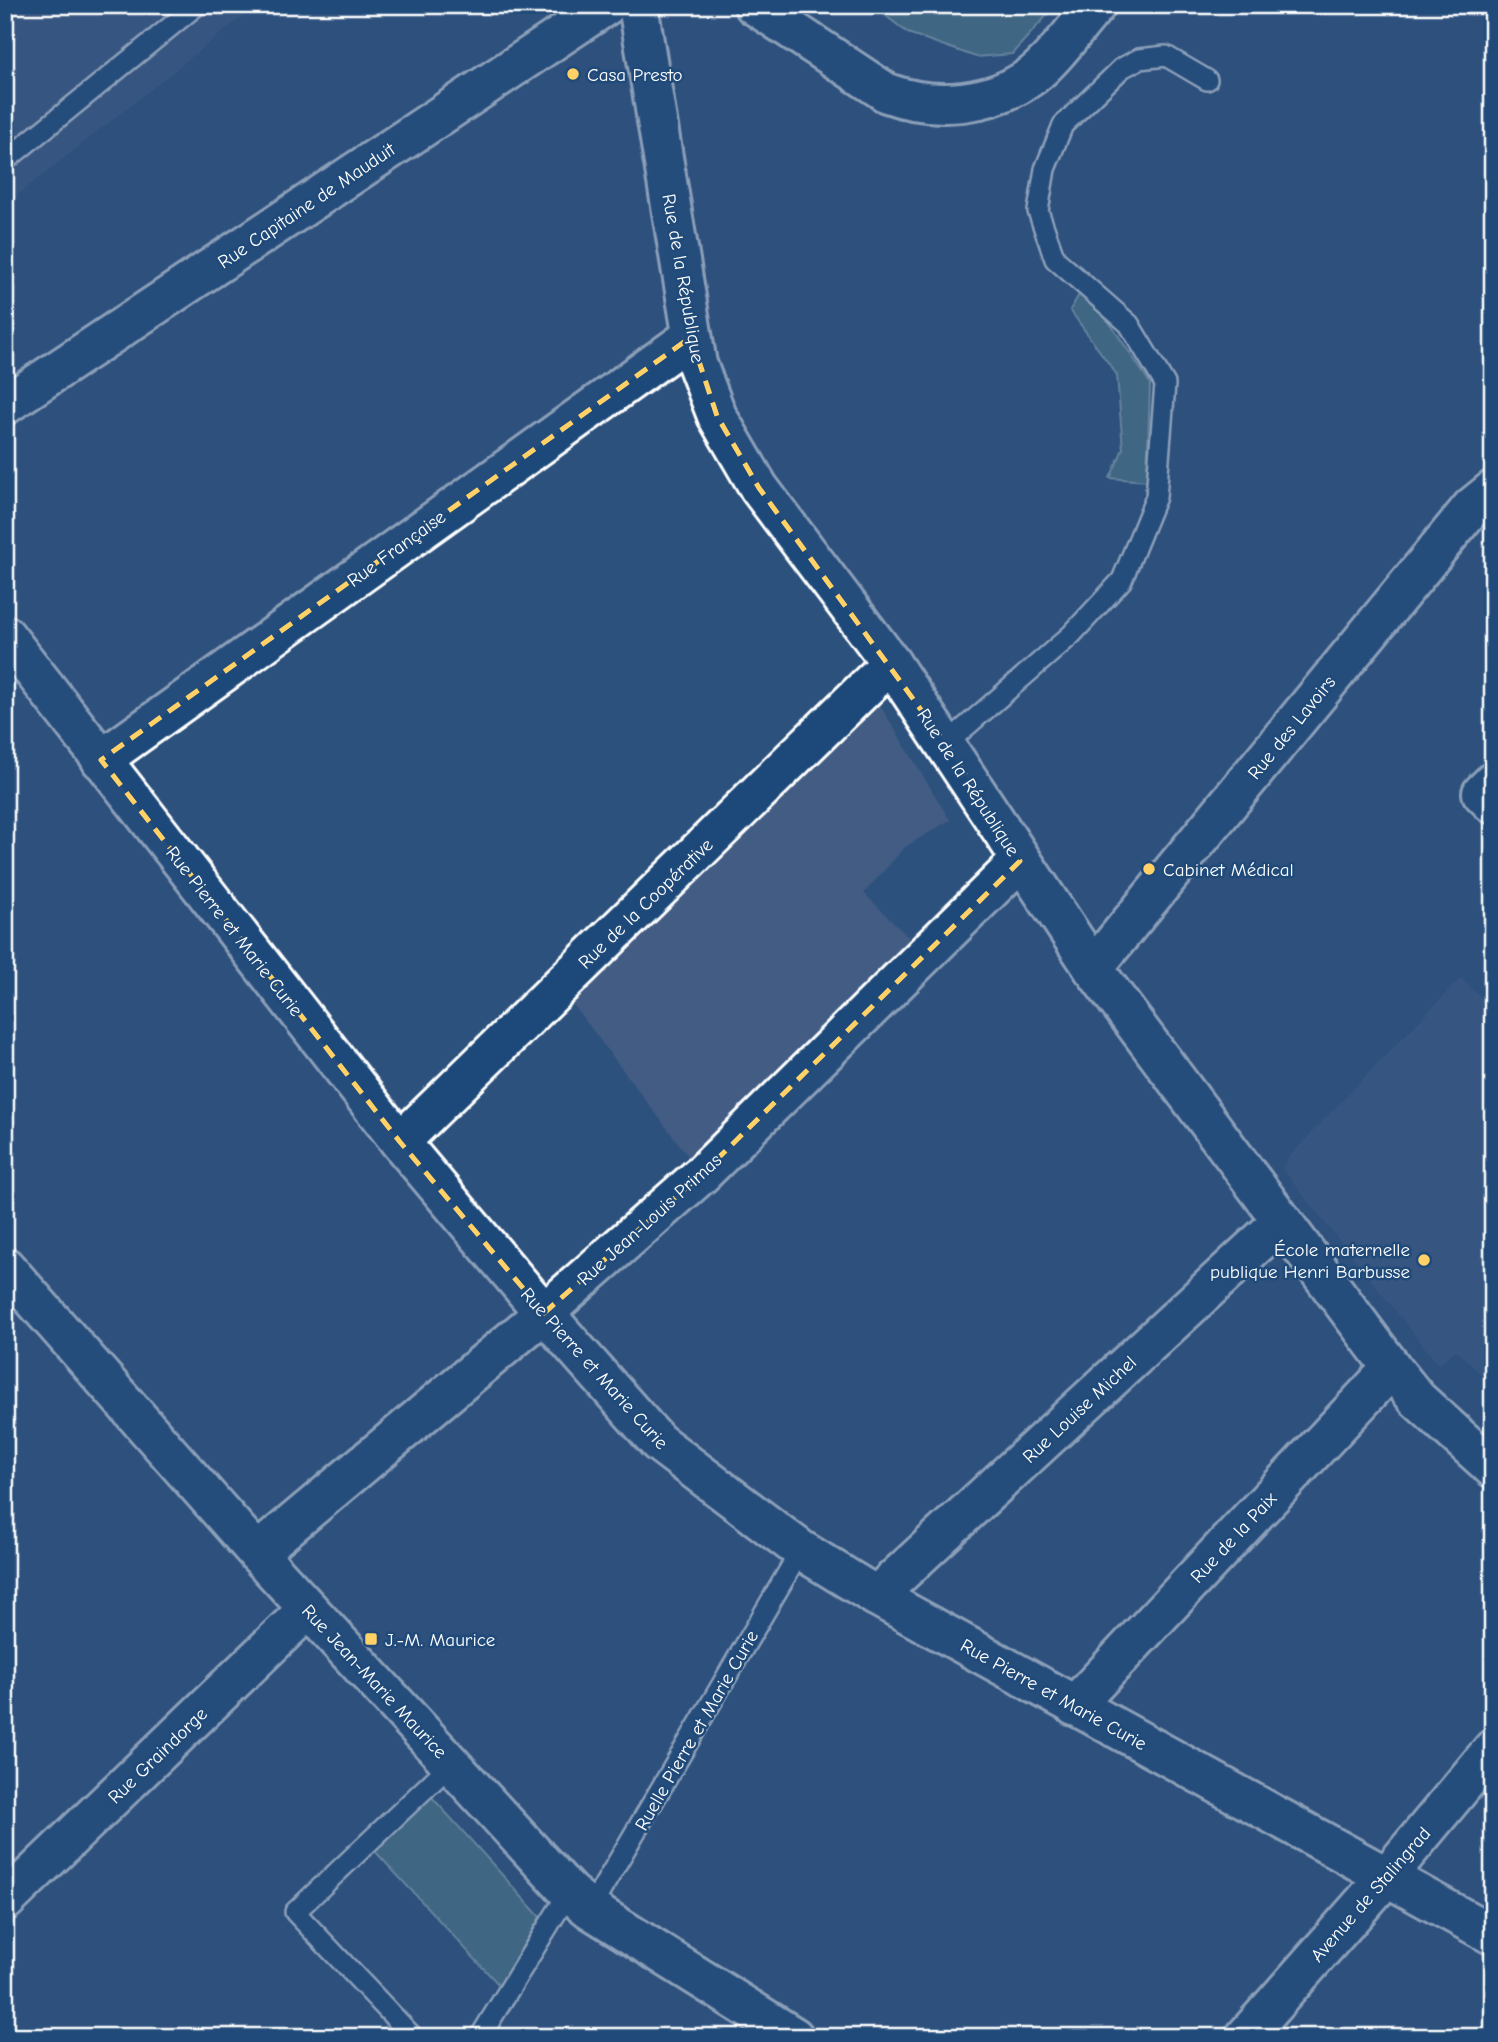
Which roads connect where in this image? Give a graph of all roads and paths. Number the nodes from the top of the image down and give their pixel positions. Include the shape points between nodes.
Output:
1 (197, 5) edge
2 (607, 5) edge
3 (638, 5) edge
4 (754, 5) edge
5 (1096, 5) edge
6 (1207, 80) dead end
7 (5, 161) edge
8 (691, 337) junction
9 (5, 405) edge
10 (1493, 490) edge
11 (5, 635) edge
12 (891, 663) junction
13 (946, 744) junction
14 (102, 760) junction
15 (1493, 782) edge
16 (1493, 804) edge
17 (1020, 861) junction
18 (1093, 968) junction
19 (400, 1142) junction
20 (1281, 1222) junction
21 (5, 1267) edge
22 (544, 1313) junction
23 (1392, 1368) junction
24 (1493, 1468) edge
25 (801, 1550) junction
26 (257, 1553) junction
27 (876, 1596) junction
28 (308, 1609) junction
29 (1074, 1706) junction
30 (1493, 1749) edge
31 (451, 1764) junction
32 (1388, 1875) junction
33 (5, 1901) edge
34 (580, 1901) junction
35 (1493, 1935) edge
36 (413, 2037) edge
37 (480, 2037) edge
38 (794, 2037) edge
39 (1245, 2037) edge

1 - 7 lane
2 - 9 street, Rue Capitaine de Mauduit
3 - 8 street, Rue de la République
4 - 5 street via 887,93 912,102 960,103 996,93 1033,74
6 - 13 lane via 1166,56 1139,59 1122,68 1063,125 1045,169 1038,211 1055,259 1129,324 1165,384 1156,497 1122,580 1071,635
8 - 12 street, Rue de la République via 717,415 759,488
8 - 14 street, Rue Française
10 - 18 street, Rue des Lavoirs via 1472,507
11 - 14 street, Rue Pierre et Marie Curie
12 - 13 street, Rue de la République
12 - 19 street, Rue de la Coopérative
13 - 17 street, Rue de la République
14 - 19 street, Rue Pierre et Marie Curie
15 - 16 street via 1482,793
17 - 18 street, Rue de la République
17 - 22 street, Rue Jean-Louis Primas via 702,1174
18 - 20 street, Rue de la République
19 - 22 street, Rue Pierre et Marie Curie
20 - 23 street, Rue de la République
20 - 27 street, Rue Louise Michel
21 - 26 street, Rue Jean-Marie Maurice
22 - 25 street, Rue Pierre et Marie Curie via 658,1442
22 - 26 street, Rue Jean-Louis Primas
23 - 24 street, Rue de la République via 1417,1399
23 - 29 street, Rue de la Paix
25 - 27 street, Rue Pierre et Marie Curie
25 - 34 lane, Ruelle Pierre et Marie Curie
26 - 28 street, Rue Jean-Marie Maurice
27 - 29 street, Rue Pierre et Marie Curie
28 - 31 street, Rue Jean-Marie Maurice
28 - 33 street, Rue Graindorge
29 - 32 street, Rue Pierre et Marie Curie
30 - 32 street, Avenue de Stalingrad
31 - 34 street, Rue Jean-Marie Maurice
31 - 36 lane via 295,1912
32 - 35 street, Rue Pierre et Marie Curie
32 - 39 street, Avenue de Stalingrad
34 - 37 lane, Ruelle Pierre et Marie Curie
34 - 38 street, Rue Jean-Marie Maurice

